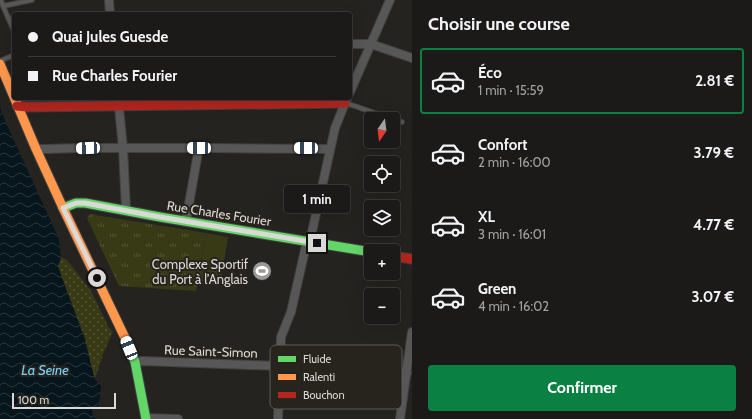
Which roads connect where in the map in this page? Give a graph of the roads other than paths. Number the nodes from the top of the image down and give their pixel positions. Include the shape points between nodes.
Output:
1 (1, 0) edge
2 (32, 0) edge
3 (109, 0) edge
4 (390, 0) edge
5 (3, 6) junction
6 (110, 12) edge
7 (12, 26) edge
8 (352, 44) edge
9 (371, 44) junction
10 (12, 56) edge
11 (412, 57) edge
12 (0, 62) edge
13 (10, 80) edge
14 (352, 87) edge
15 (16, 100) edge
16 (346, 100) edge
17 (118, 102) edge
18 (18, 106) junction
19 (376, 112) edge
20 (123, 148) junction
21 (199, 148) junction
22 (330, 148) junction
23 (36, 149) junction
24 (63, 208) junction
25 (126, 210) junction
26 (186, 221) junction
27 (308, 241) junction
28 (364, 251) edge
29 (400, 257) edge
30 (412, 259) edge
31 (412, 332) edge
32 (281, 345) edge
33 (135, 362) junction
34 (270, 366) edge
35 (402, 372) edge
36 (407, 372) junction
37 (402, 406) edge
38 (278, 409) edge
39 (401, 409) edge
40 (146, 418) edge
41 (178, 419) edge
42 (278, 419) edge
43 (400, 419) edge

1 - 5 lane
2 - 5 lane
3 - 6 street
4 - 9 street
5 - 7 lane
8 - 9 street
9 - 11 street
9 - 14 street
10 - 12 lane
12 - 13 street
15 - 18 street
16 - 17 street
16 - 19 lane
16 - 22 street
17 - 18 street
17 - 20 street
18 - 23 street
20 - 21 street
20 - 23 street
20 - 25 street
21 - 22 street
21 - 26 street
22 - 27 street
23 - 24 street
24 - 25 street, Rue Charles Fourier via 80,203
24 - 33 street
25 - 26 street, Rue Charles Fourier
26 - 27 street, Rue Charles Fourier
27 - 28 street, Rue Charles Fourier
27 - 32 street
29 - 30 street
31 - 36 street
33 - 34 street, Rue Saint-Simon
33 - 40 street
35 - 36 street, Rue Saint-Simon
36 - 37 street
38 - 42 street
39 - 43 street
40 - 41 street

